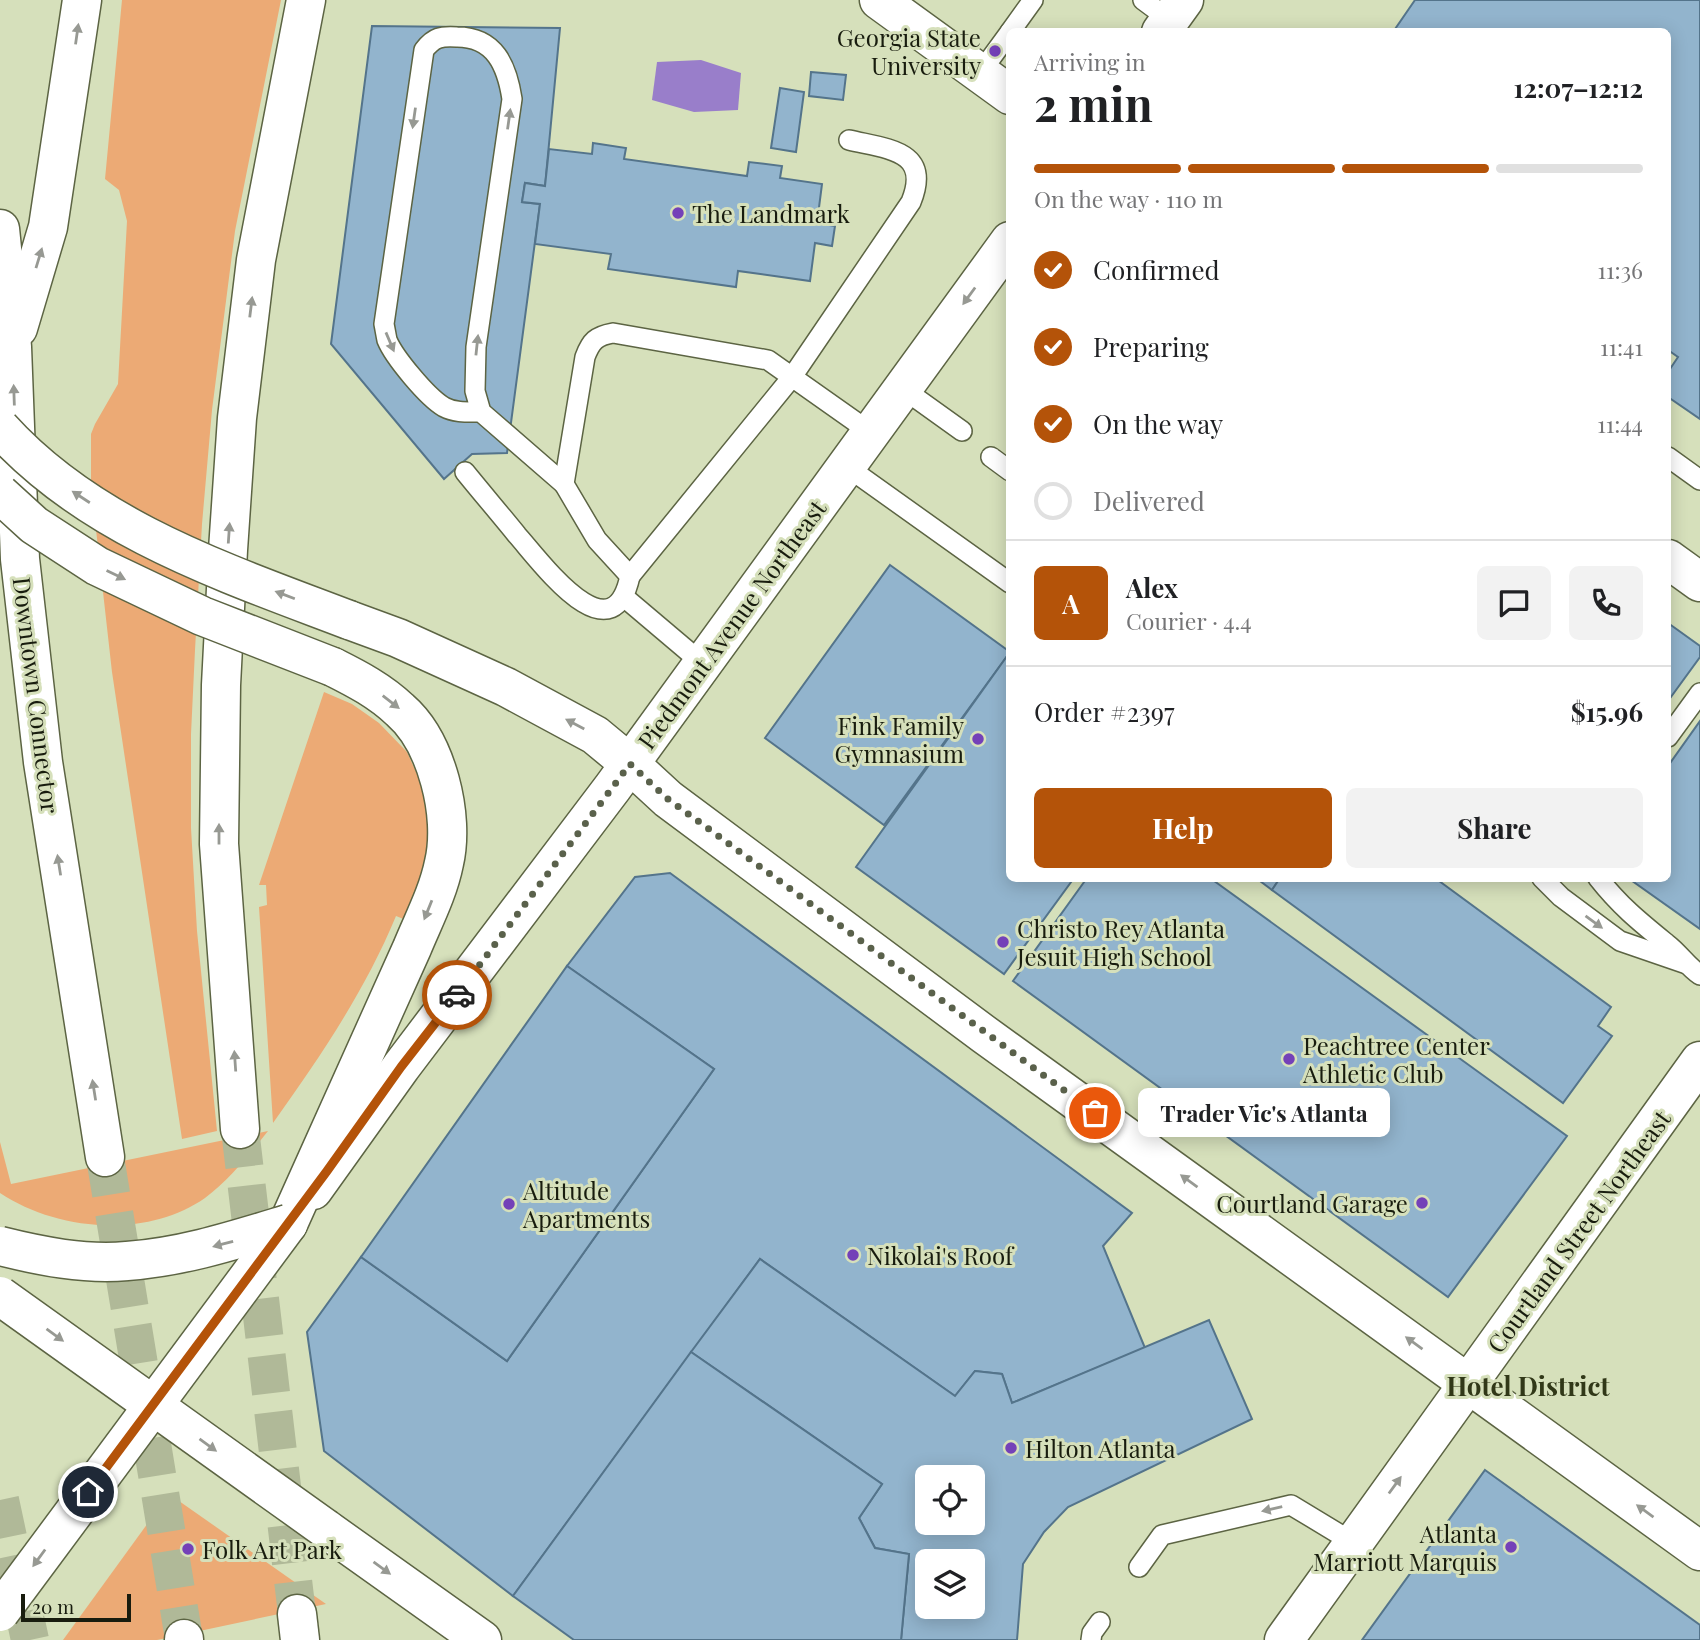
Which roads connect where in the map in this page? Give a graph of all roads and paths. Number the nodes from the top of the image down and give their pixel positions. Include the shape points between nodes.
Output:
1 (82, 0) edge
2 (306, 0) edge
3 (879, 0) edge
4 (1033, 0) edge
5 (1013, 28) edge
6 (1006, 37) edge
7 (979, 73) junction
8 (1006, 91) edge
9 (849, 140) dead end
10 (0, 229) edge
11 (1006, 246) edge
12 (12, 347) junction
13 (792, 377) junction
14 (902, 388) junction
15 (481, 412) junction
16 (0, 428) edge
17 (962, 431) dead end
18 (870, 432) junction
19 (990, 457) dead end
20 (1671, 459) edge
21 (846, 466) junction
22 (1006, 468) edge
23 (465, 472) dead end
24 (1700, 480) edge
25 (564, 484) junction
26 (0, 494) edge
27 (1671, 561) edge
28 (630, 576) junction
29 (1006, 580) edge
30 (1700, 582) edge
31 (624, 597) junction
32 (702, 663) junction
33 (1700, 693) edge
34 (1671, 733) edge
35 (630, 764) junction
36 (1546, 882) edge
37 (1601, 882) edge
38 (1692, 969) edge
39 (1700, 1061) edge
40 (240, 1129) tunnel mouth
41 (105, 1157) tunnel mouth
42 (288, 1224) junction
43 (0, 1246) edge
44 (0, 1296) edge
45 (1469, 1383) junction
46 (153, 1405) junction
47 (1354, 1543) junction
48 (1700, 1551) edge
49 (1139, 1567) dead end
50 (0, 1612) edge
51 (1100, 1622) dead end
52 (482, 1640) edge
53 (1091, 1640) edge
54 (1284, 1640) edge

12 -> 1 main road via 48,227
40 -> 2 main road via 219,844 228,550 237,418 256,260
3 - 7 main road
4 - 5 lane
6 - 7 lane
7 - 8 main road
9 - 13 lane via 901,152 913,164 918,186
10 - 12 main road, Downtown Connector
11 -> 14 main road, Piedmont Avenue Northeast
41 -> 12 main road, Downtown Connector via 38,722 20,559
13 - 18 lane
13 - 25 lane via 768,360 613,333 598,336 584,357
13 - 28 lane
14 - 17 lane
14 - 18 main road, Piedmont Avenue Northeast
15 -> 15 lane via 475,391 476,347 512,99 509,76 498,55 480,40 440,37 424,50 384,324 393,351 429,394 444,407
15 - 25 lane
35 -> 16 main road, bridge via 595,735 506,687 398,638 214,568 123,524 68,488
18 - 21 main road, Piedmont Avenue Northeast
19 - 22 lane
20 - 24 lane
21 - 29 lane
21 - 32 main road, Piedmont Avenue Northeast
23 - 31 lane via 577,599 608,609
25 - 28 lane via 597,540
26 -> 42 main road, bridge via 34,525 97,566 202,617 332,667 378,692 403,712 429,750 447,820 445,863
27 - 30 main road
28 - 31 lane
31 - 32 lane
32 - 35 main road, Piedmont Avenue Northeast
33 - 34 lane
35 - 42 main road, Piedmont Avenue Northeast
45 -> 35 main road via 985,1035 668,799
36 -> 38 lane via 1620,941
37 - 38 lane via 1617,903
39 - 45 main road, Courtland Street Northeast
42 -> 43 main road, bridge via 187,1253 125,1262 39,1255
42 - 46 main road, Piedmont Avenue Northeast, bridge
44 -> 46 main road, bridge
47 -> 45 main road, Courtland Street Northeast
48 -> 45 main road
46 -> 50 main road, Piedmont Avenue Northeast, bridge
46 -> 52 main road, bridge
47 -> 49 lane via 1291,1505 1162,1535
47 - 54 main road, Courtland Street Northeast
51 - 53 lane

